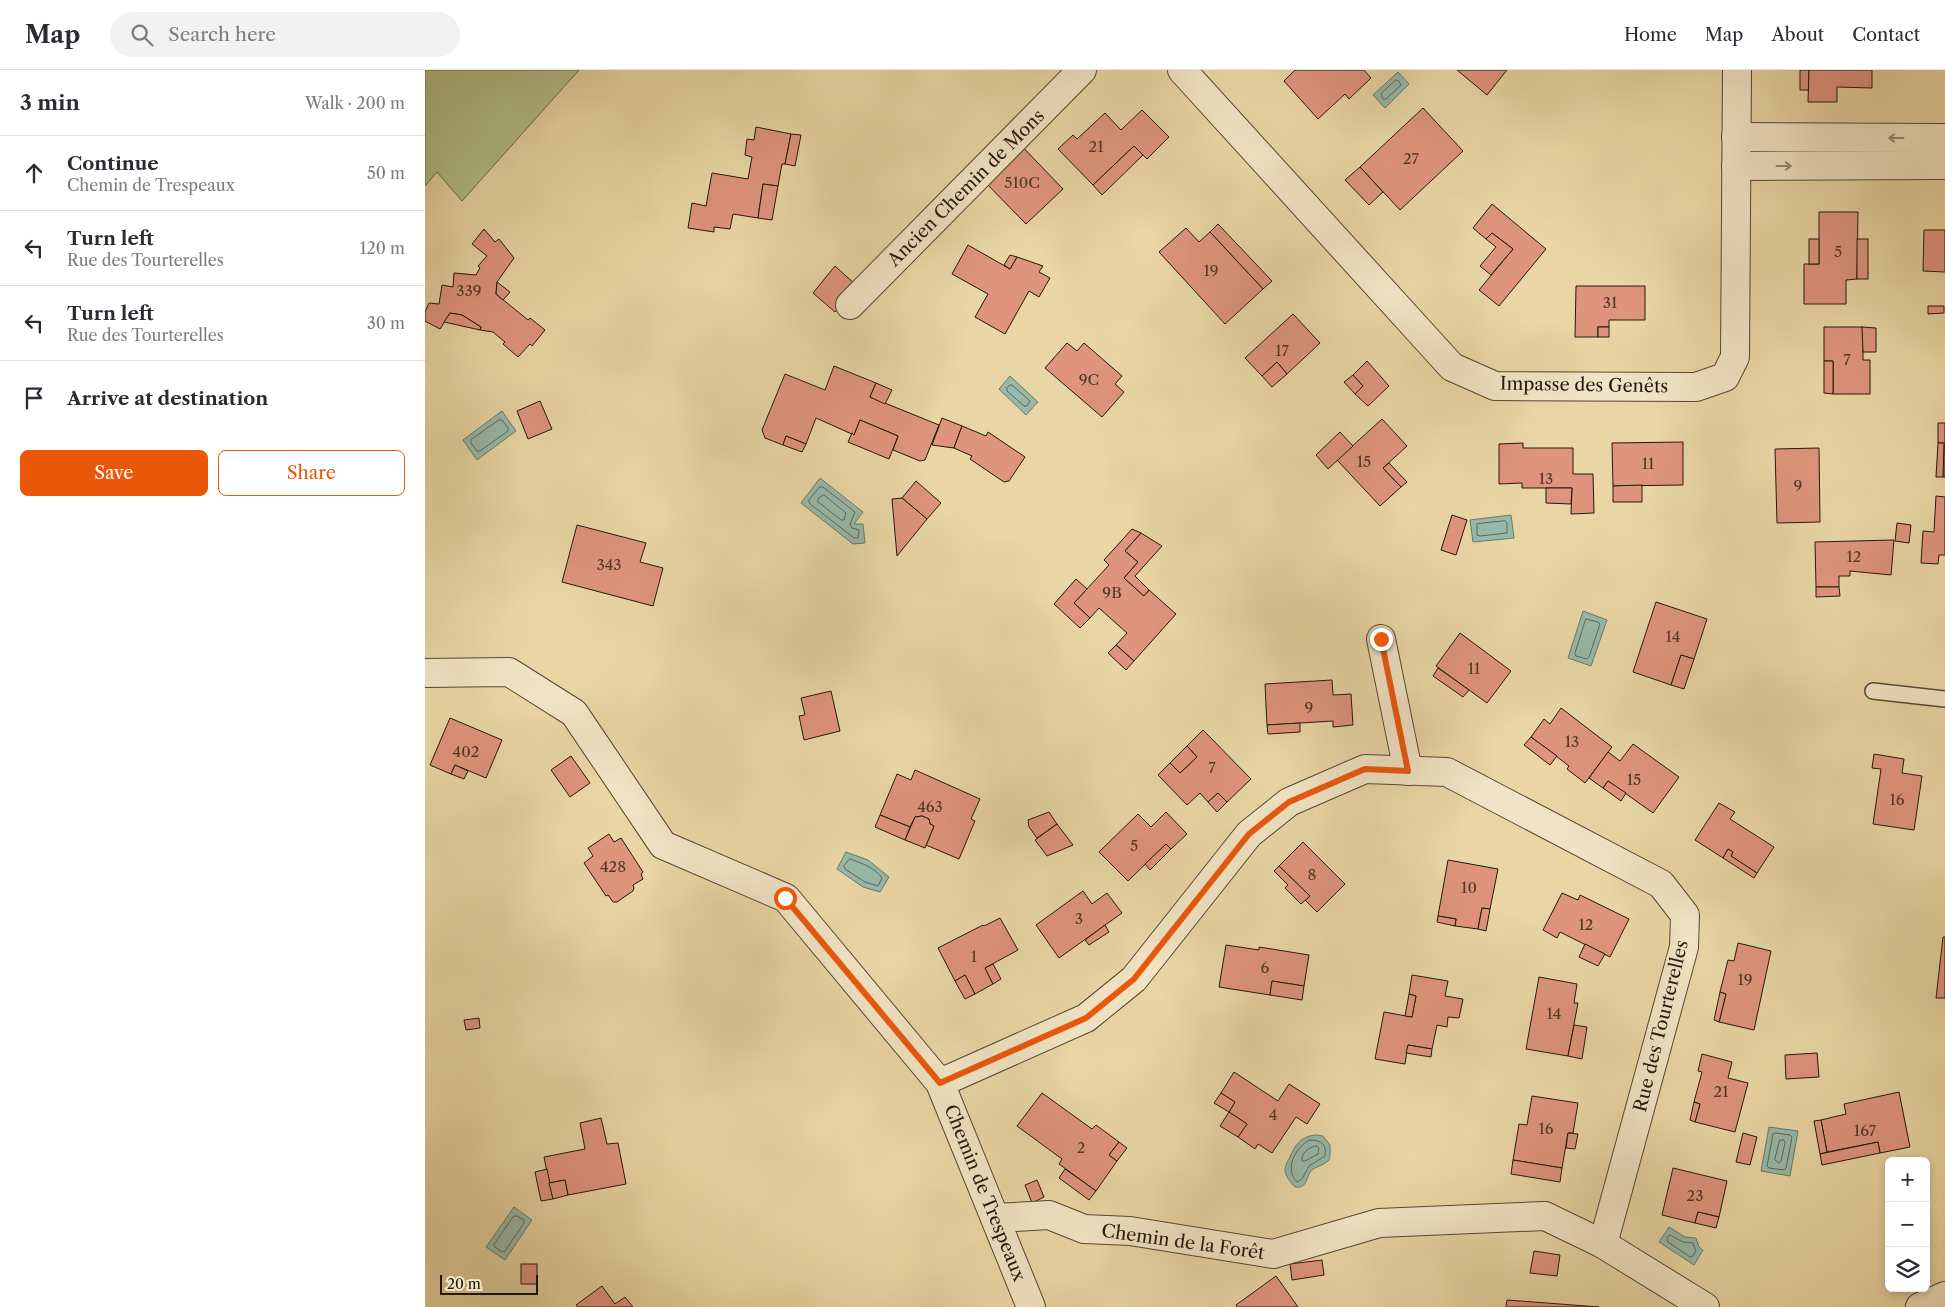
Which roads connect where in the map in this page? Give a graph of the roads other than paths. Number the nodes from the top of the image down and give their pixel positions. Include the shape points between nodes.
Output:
1 (1082, 70) edge
2 (1182, 70) edge
3 (1737, 70) edge
4 (1736, 137) junction
5 (1945, 138) edge
6 (1945, 165) edge
7 (1736, 166) junction
8 (850, 305) dead end
9 (1381, 639) dead end
10 (425, 673) edge
11 (1873, 691) dead end
12 (1945, 699) edge
13 (1408, 771) junction
14 (940, 1083) junction
15 (995, 1218) junction
16 (1603, 1244) junction
17 (1945, 1296) edge
18 (1031, 1307) edge
19 (1705, 1307) edge
20 (1920, 1307) edge

1 - 8 street, Ancien Chemin de Mons
2 - 7 street, Impasse des Genêts via 1452,367 1495,386 1695,387 1725,377 1735,357
3 - 4 street, Impasse des Genêts
5 -> 4 street
4 - 7 street, Impasse des Genêts
7 -> 6 street
9 - 13 street
10 - 14 street, Chemin de Trespeaux via 509,672 574,713 663,845 785,898
11 - 12 lane
13 - 14 street, Rue des Tourterelles via 1365,769 1289,802 1249,834 1127,985 1086,1018
13 - 16 street, Rue des Tourterelles via 1447,772 1661,884 1685,915 1684,947
14 - 15 street, Chemin de Trespeaux
15 - 16 street, Chemin de la Forêt via 1049,1215 1084,1229 1130,1231 1273,1254 1379,1224 1545,1216
15 - 18 street, Chemin de Trespeaux
16 - 19 street, Chemin de la Forêt
17 - 20 street

